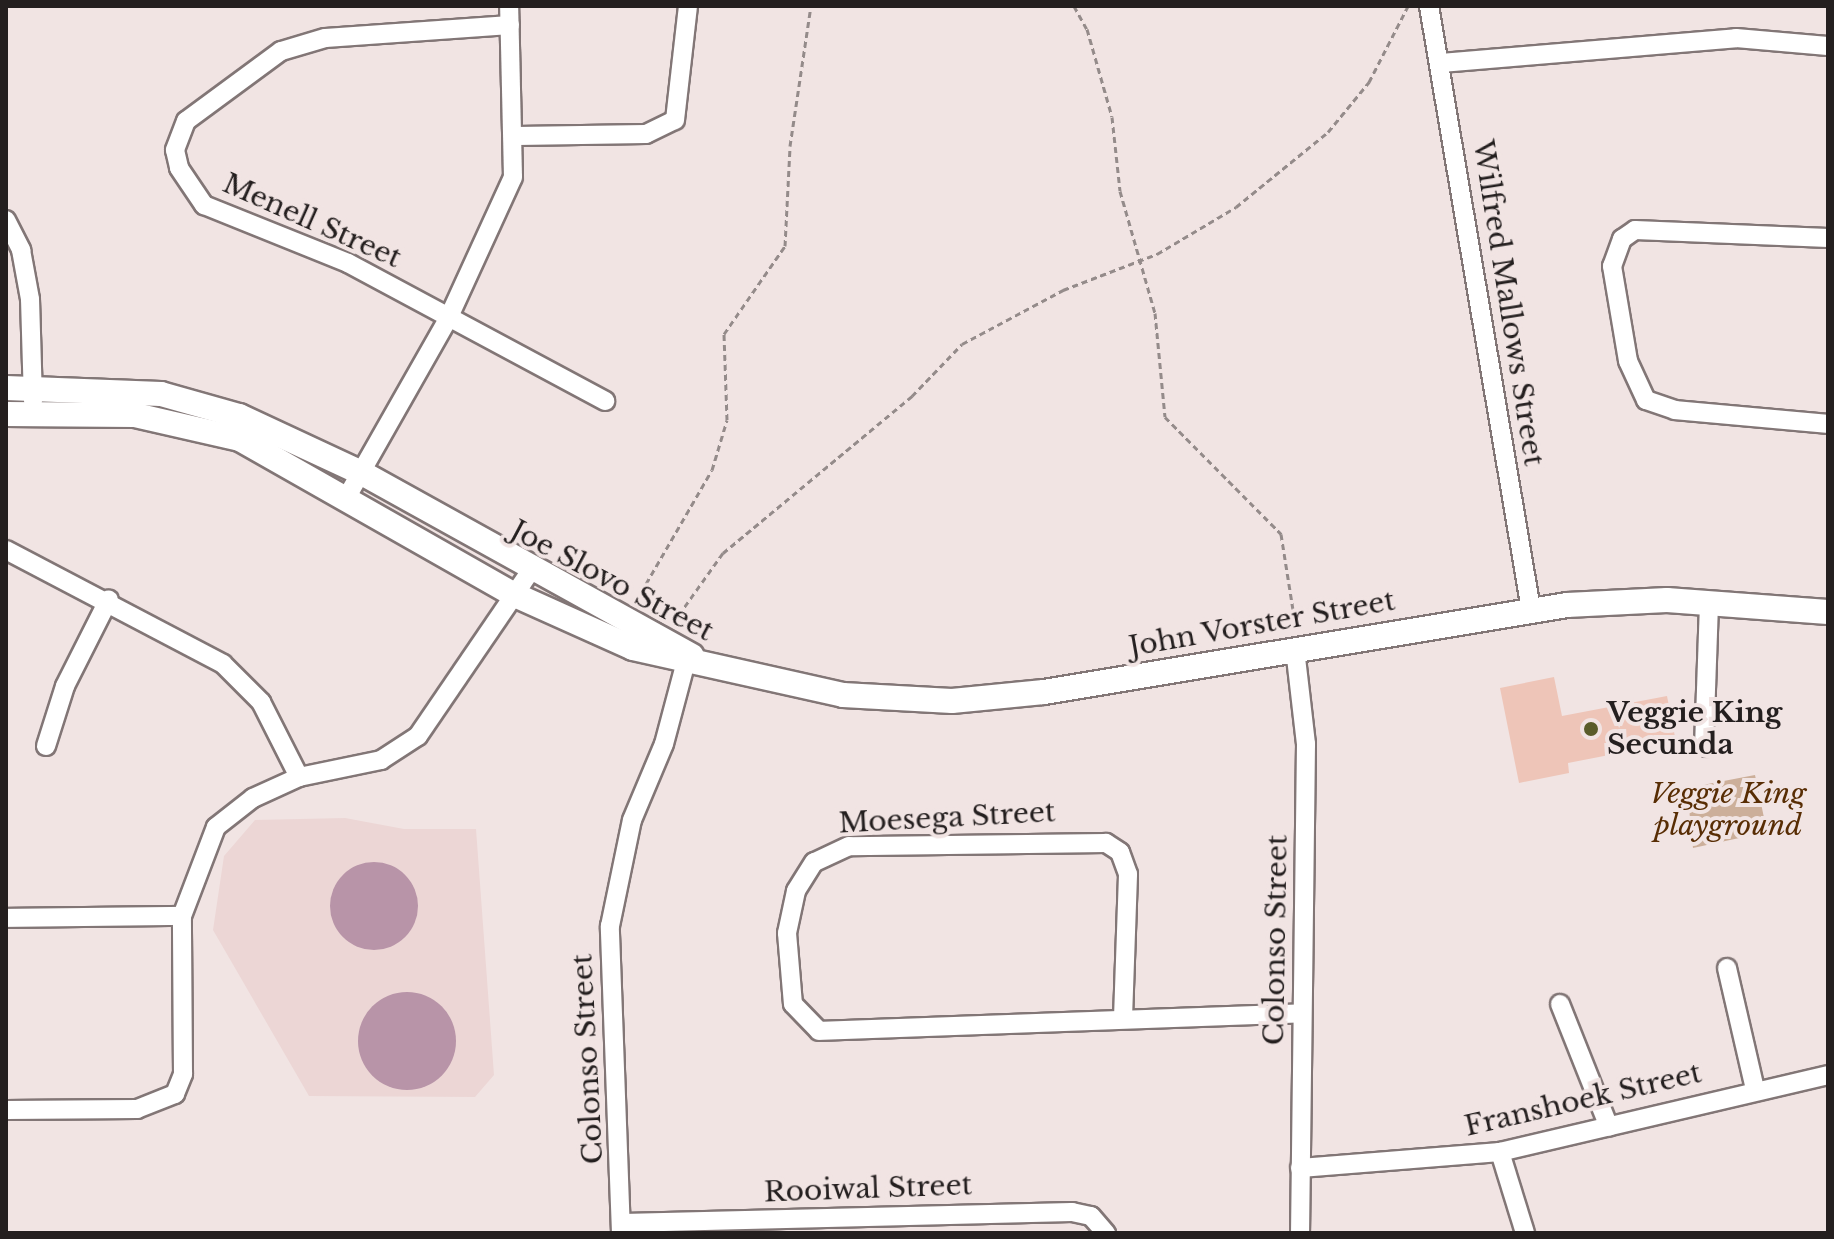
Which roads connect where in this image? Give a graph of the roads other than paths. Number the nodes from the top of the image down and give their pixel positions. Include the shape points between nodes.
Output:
1 (509, 6) edge
2 (688, 6) edge
3 (1429, 6) edge
4 (510, 25) junction
5 (1828, 46) edge
6 (1441, 63) junction
7 (517, 136) junction
8 (6, 220) edge
9 (1828, 238) edge
10 (448, 319) junction
11 (34, 387) junction
12 (6, 388) edge
13 (605, 401) dead end
14 (6, 414) edge
15 (32, 414) junction
16 (1828, 424) edge
17 (362, 473) junction
18 (348, 495) junction
19 (6, 550) edge
20 (530, 572) junction
21 (515, 595) junction
22 (109, 599) junction
23 (1709, 604) junction
24 (1531, 610) junction
25 (1828, 612) edge
26 (1295, 649) junction
27 (686, 658) junction
28 (709, 667) joint
29 (46, 746) dead end
30 (1704, 747) dead end
31 (299, 777) junction
32 (182, 916) junction
33 (6, 918) edge
34 (1727, 968) dead end
35 (1560, 1004) dead end
36 (1302, 1013) junction
37 (1123, 1018) junction
38 (1828, 1075) edge
39 (1755, 1089) junction
40 (6, 1110) edge
41 (1609, 1127) junction
42 (1500, 1152) junction
43 (1300, 1168) junction
44 (622, 1228) edge
45 (1106, 1233) edge
46 (1300, 1233) edge
47 (1525, 1233) edge

1 - 4 street
2 - 7 street via 675,120 646,134
3 - 6 street, Wilfred Mallows Street
4 - 7 street
4 - 10 street, Menell Street via 299,43 198,112 178,136 179,168 204,205 348,263
5 - 6 street via 1736,38
6 - 24 street, Wilfred Mallows Street
7 - 10 street via 503,205
8 - 11 street via 21,250 30,299
9 - 16 street via 1635,230 1622,239 1612,266 1628,361 1646,400 1675,410
10 - 13 street, Menell Street
10 - 17 street
11 - 12 street, Joe Slovo Street
11 - 15 street
11 - 17 street, Joe Slovo Street via 161,394 209,405
14 - 15 street, Joe Slovo Street
15 - 18 street, Joe Slovo Street via 179,422 240,439
17 - 18 street
17 - 20 street, Joe Slovo Street
18 - 21 street, Joe Slovo Street
19 - 22 street
20 - 21 street
20 - 27 street, Joe Slovo Street via 662,638
21 - 27 street, Joe Slovo Street via 633,648
21 - 31 street via 418,736 381,760
22 - 29 street via 65,686
22 - 31 street via 246,683
23 - 24 street, John Vorster Street via 1618,601
23 - 25 street, John Vorster Street
23 - 30 street
24 - 26 street, John Vorster Street
26 - 28 street, John Vorster Street via 952,701 843,695
26 - 36 street, Colonso Street via 1306,744
27 - 28 street, Joe Slovo Street
27 - 44 street, Colonso Street via 664,744 632,820 610,926
31 - 32 street via 253,798 216,827
32 - 33 street
32 - 40 street via 183,1074 175,1094 137,1109
34 - 39 street
35 - 41 street
36 - 37 street, Moesega Street
36 - 43 street, Colonso Street
37 - 37 street, Moesega Street via 819,1031 793,1004 787,933 796,891 814,862 849,846 1106,843 1120,852 1128,874
38 - 39 street, Franshoek Street
39 - 41 street, Franshoek Street
41 - 42 street, Franshoek Street
42 - 43 street, Franshoek Street
42 - 47 street
43 - 46 street, Colonso Street
44 - 45 street, Rooiwal Street via 1072,1212 1091,1216

